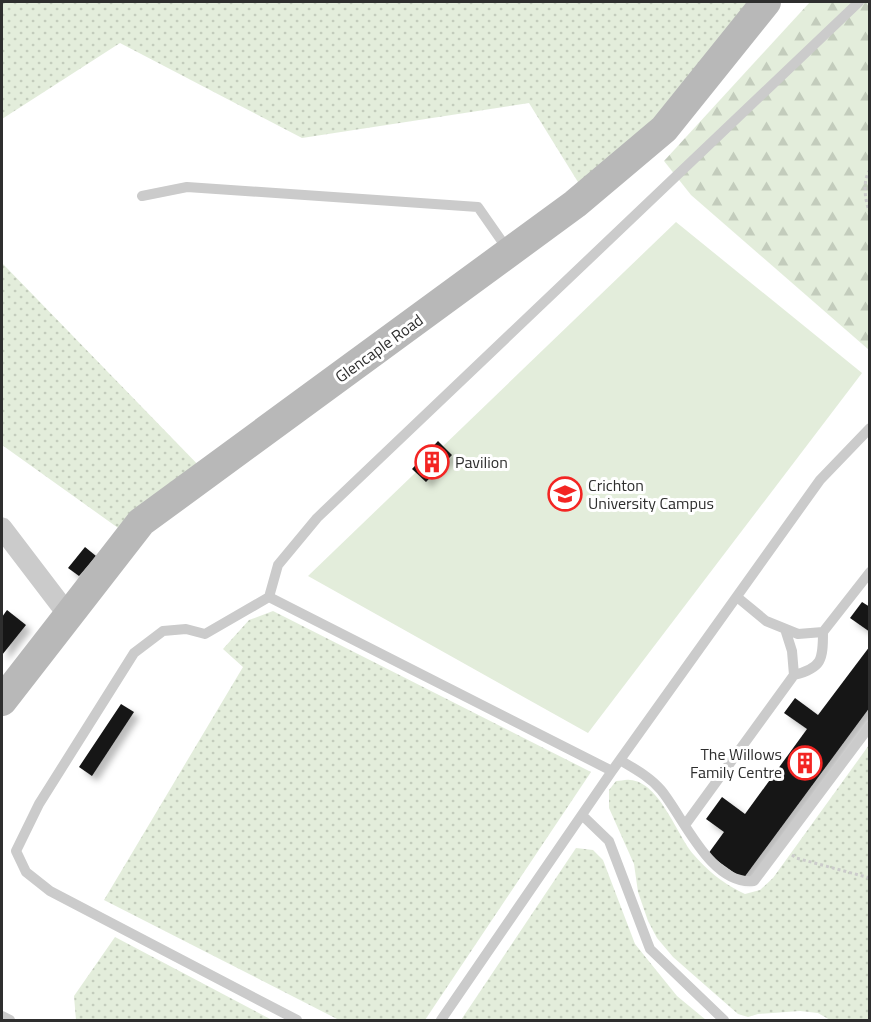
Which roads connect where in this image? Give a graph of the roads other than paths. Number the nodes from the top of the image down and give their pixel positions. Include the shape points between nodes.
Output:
1 (766, 2) edge
2 (859, 2) edge
3 (142, 196) dead end
4 (510, 252) junction
5 (870, 429) edge
6 (2, 528) edge
7 (870, 572) edge
8 (270, 597) junction
9 (736, 597) junction
10 (69, 616) junction
11 (785, 629) junction
12 (823, 632) junction
13 (794, 675) junction
14 (2, 701) edge
15 (870, 726) edge
16 (620, 760) junction
17 (612, 771) junction
18 (583, 816) junction
19 (685, 825) junction
20 (2, 1016) edge
21 (10, 1020) edge
22 (297, 1020) edge
23 (441, 1020) edge
24 (724, 1020) edge

1 - 4 main road, Glencaple Road via 664,129
2 - 8 lane via 317,518 278,565
3 - 4 lane via 187,187 478,207
4 - 10 main road, Glencaple Road via 141,522
5 - 9 lane via 820,480
6 - 10 street
7 - 12 lane
8 - 17 lane
8 - 22 lane via 205,634 186,629 163,631 134,653 39,804 16,851 26,872 50,891
9 - 11 lane via 766,621
9 - 16 lane
10 - 14 main road, Glencaple Road
11 - 12 lane via 798,634
11 - 13 lane
12 - 13 lane via 823,656 812,670
13 - 19 lane
15 - 19 lane via 754,881 744,882 724,871
16 - 17 lane
16 - 19 lane via 654,782
17 - 18 lane
18 - 23 lane
18 - 24 lane via 609,841 650,949
20 - 21 lane

